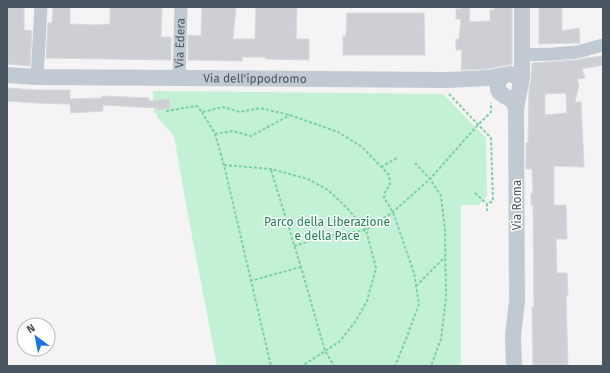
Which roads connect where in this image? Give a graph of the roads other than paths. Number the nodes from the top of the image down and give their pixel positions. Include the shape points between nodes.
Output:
1 (41, 7) edge
2 (181, 7) edge
3 (522, 7) edge
4 (603, 45) edge
5 (522, 55) junction
6 (7, 75) edge
7 (37, 77) junction
8 (179, 78) junction
9 (515, 87) junction
10 (517, 301) junction
11 (514, 366) edge
12 (523, 366) edge

1 - 7 street
2 - 8 street, Via Edera
3 - 5 street, Via Roma
4 - 5 street via 577,52
5 - 9 street, Via Roma
6 - 7 street, Via dell'ippodromo
7 - 8 street, Via dell'ippodromo
8 - 9 street, Via dell'ippodromo via 488,78
9 - 10 street, Via Roma
10 - 11 street, Via Roma via 513,336
10 - 12 street, Via Roma via 524,335

